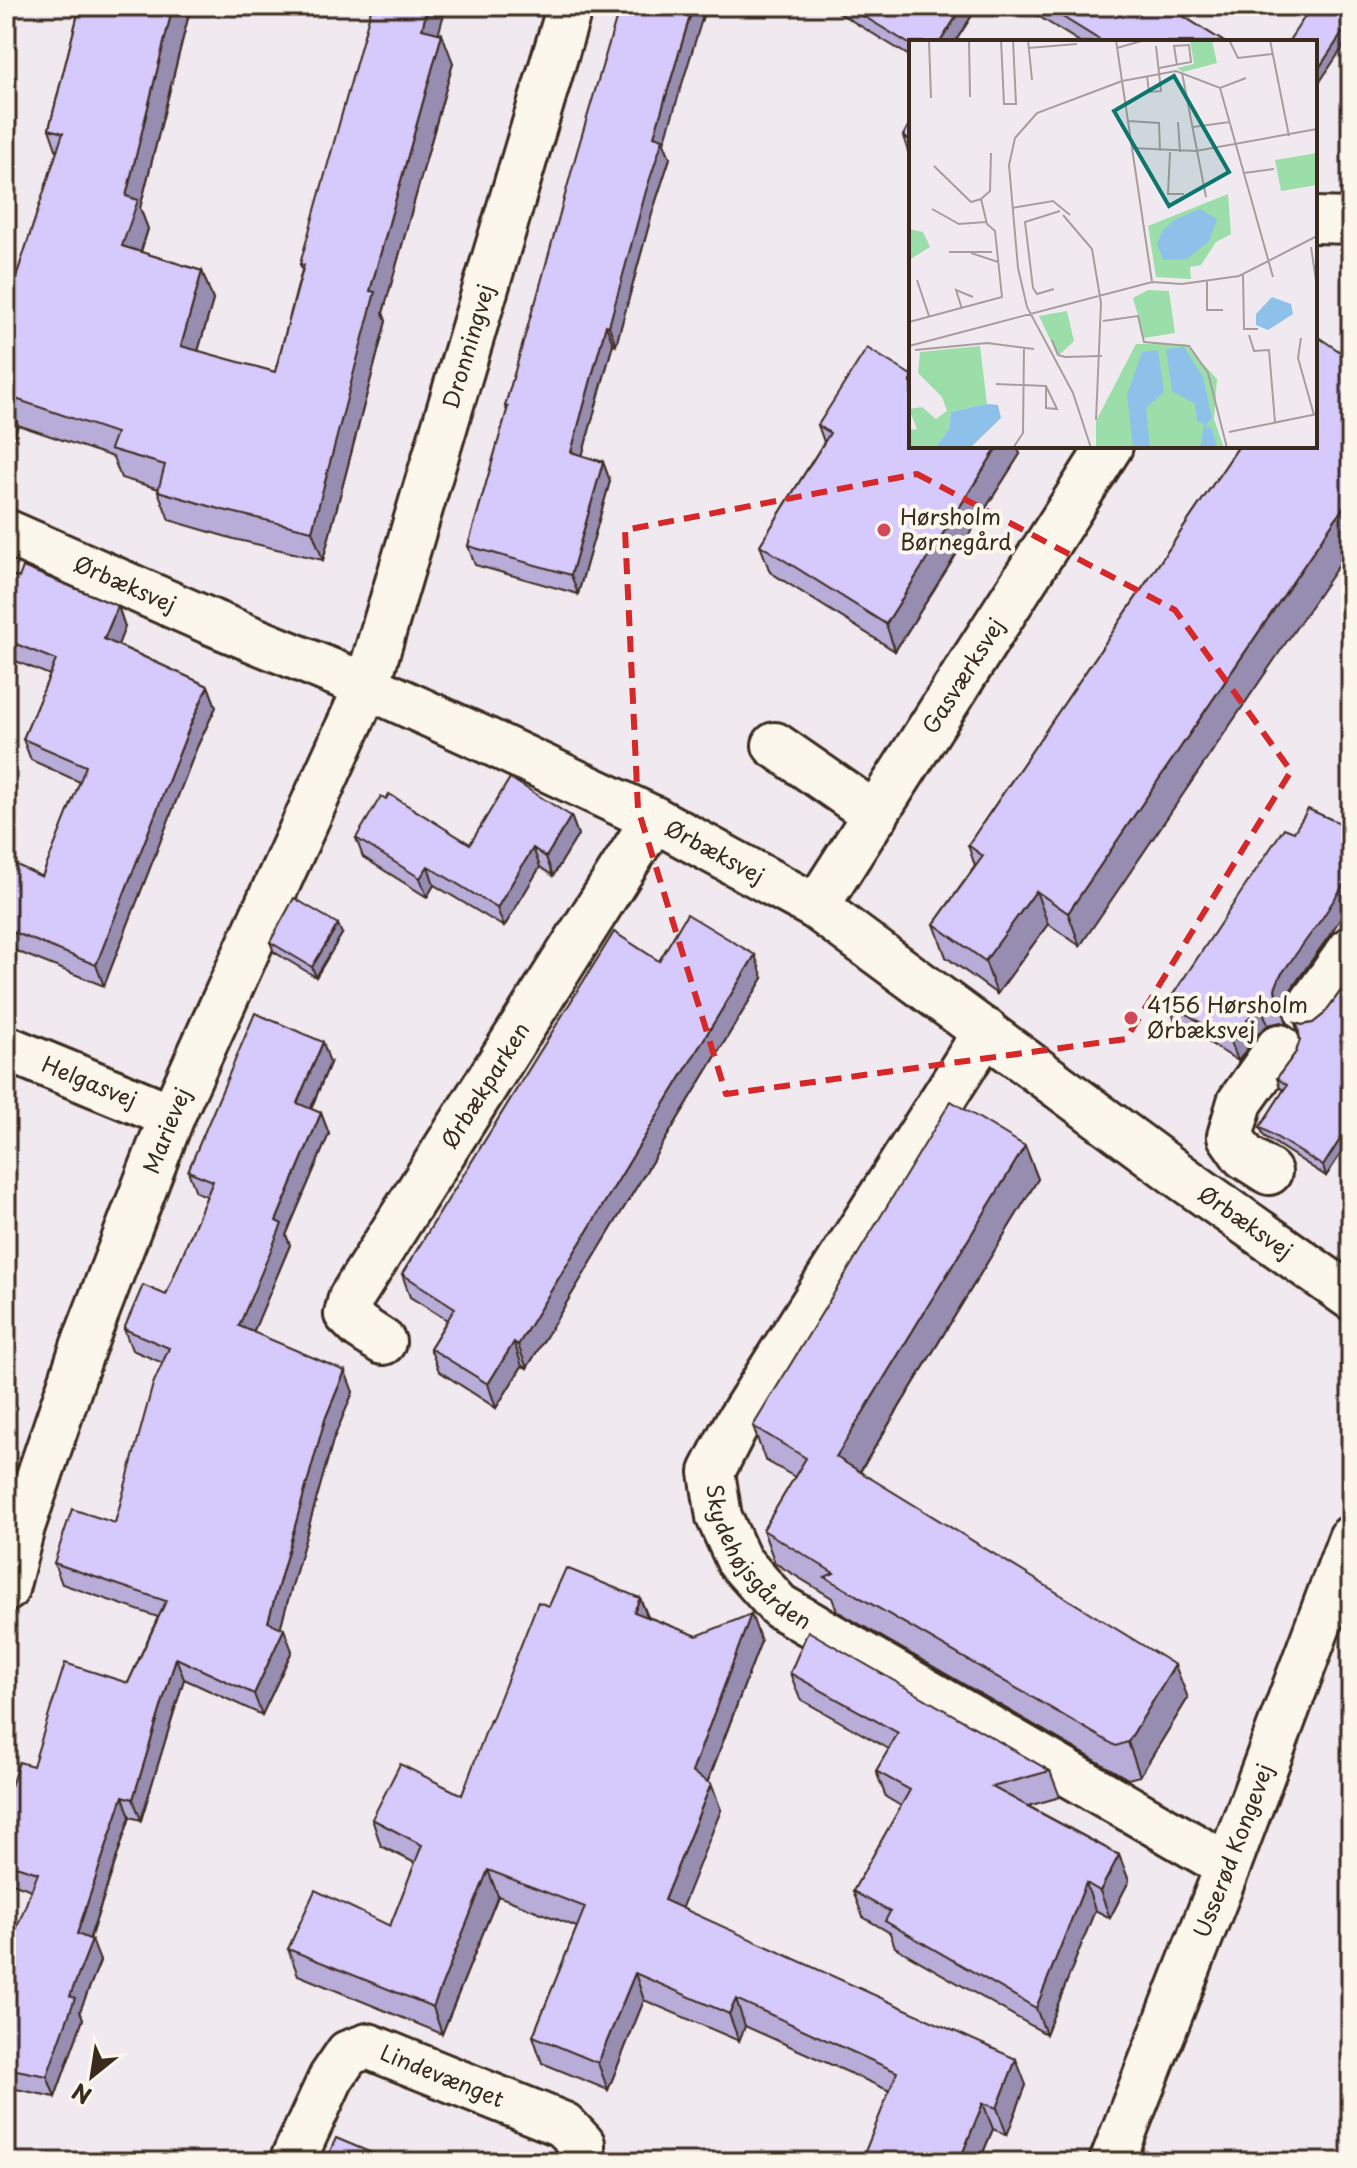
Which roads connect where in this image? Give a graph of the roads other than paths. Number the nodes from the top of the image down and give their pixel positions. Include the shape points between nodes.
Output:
1 (570, 6) edge
2 (1317, 220) edge
3 (1351, 221) edge
4 (1109, 448) edge
5 (6, 532) edge
6 (367, 686) junction
7 (775, 745) dead end
8 (876, 815) junction
9 (654, 819) junction
10 (816, 907) junction
11 (1351, 949) edge
12 (1307, 1010) dead end
13 (986, 1031) junction
14 (1279, 1047) dead end
15 (6, 1048) edge
16 (172, 1116) junction
17 (1238, 1217) junction
18 (1351, 1297) edge
19 (383, 1342) dead end
20 (1351, 1538) edge
21 (6, 1589) edge
22 (1228, 1866) junction
23 (292, 2162) edge
24 (582, 2162) edge
25 (1112, 2162) edge

1 - 6 street, Dronningvej
2 - 3 street
4 - 8 street, Gasværksvej
5 - 6 street, Ørbæksvej
6 - 9 street, Ørbæksvej
6 - 16 street, Marievej
7 - 8 street
8 - 10 street, Gasværksvej
9 - 10 street, Ørbæksvej
9 - 19 street, Ørbækparken via 351,1298 347,1314
10 - 13 street, Ørbæksvej
11 - 12 street
13 - 17 street, Ørbæksvej
13 - 22 street, Skydehøjsgården via 735,1427 712,1472 719,1517 739,1561 779,1606
14 - 17 street via 1240,1102 1230,1136 1244,1156 1274,1166
15 - 16 street, Helgasvej
16 - 21 street, Marievej via 83,1347
17 - 18 street, Ørbæksvej
20 - 22 street, Usserød Kongevej
22 - 25 street, Usserød Kongevej
23 - 24 street, Lindevænget via 331,2078 348,2053 368,2046 564,2125 582,2144

